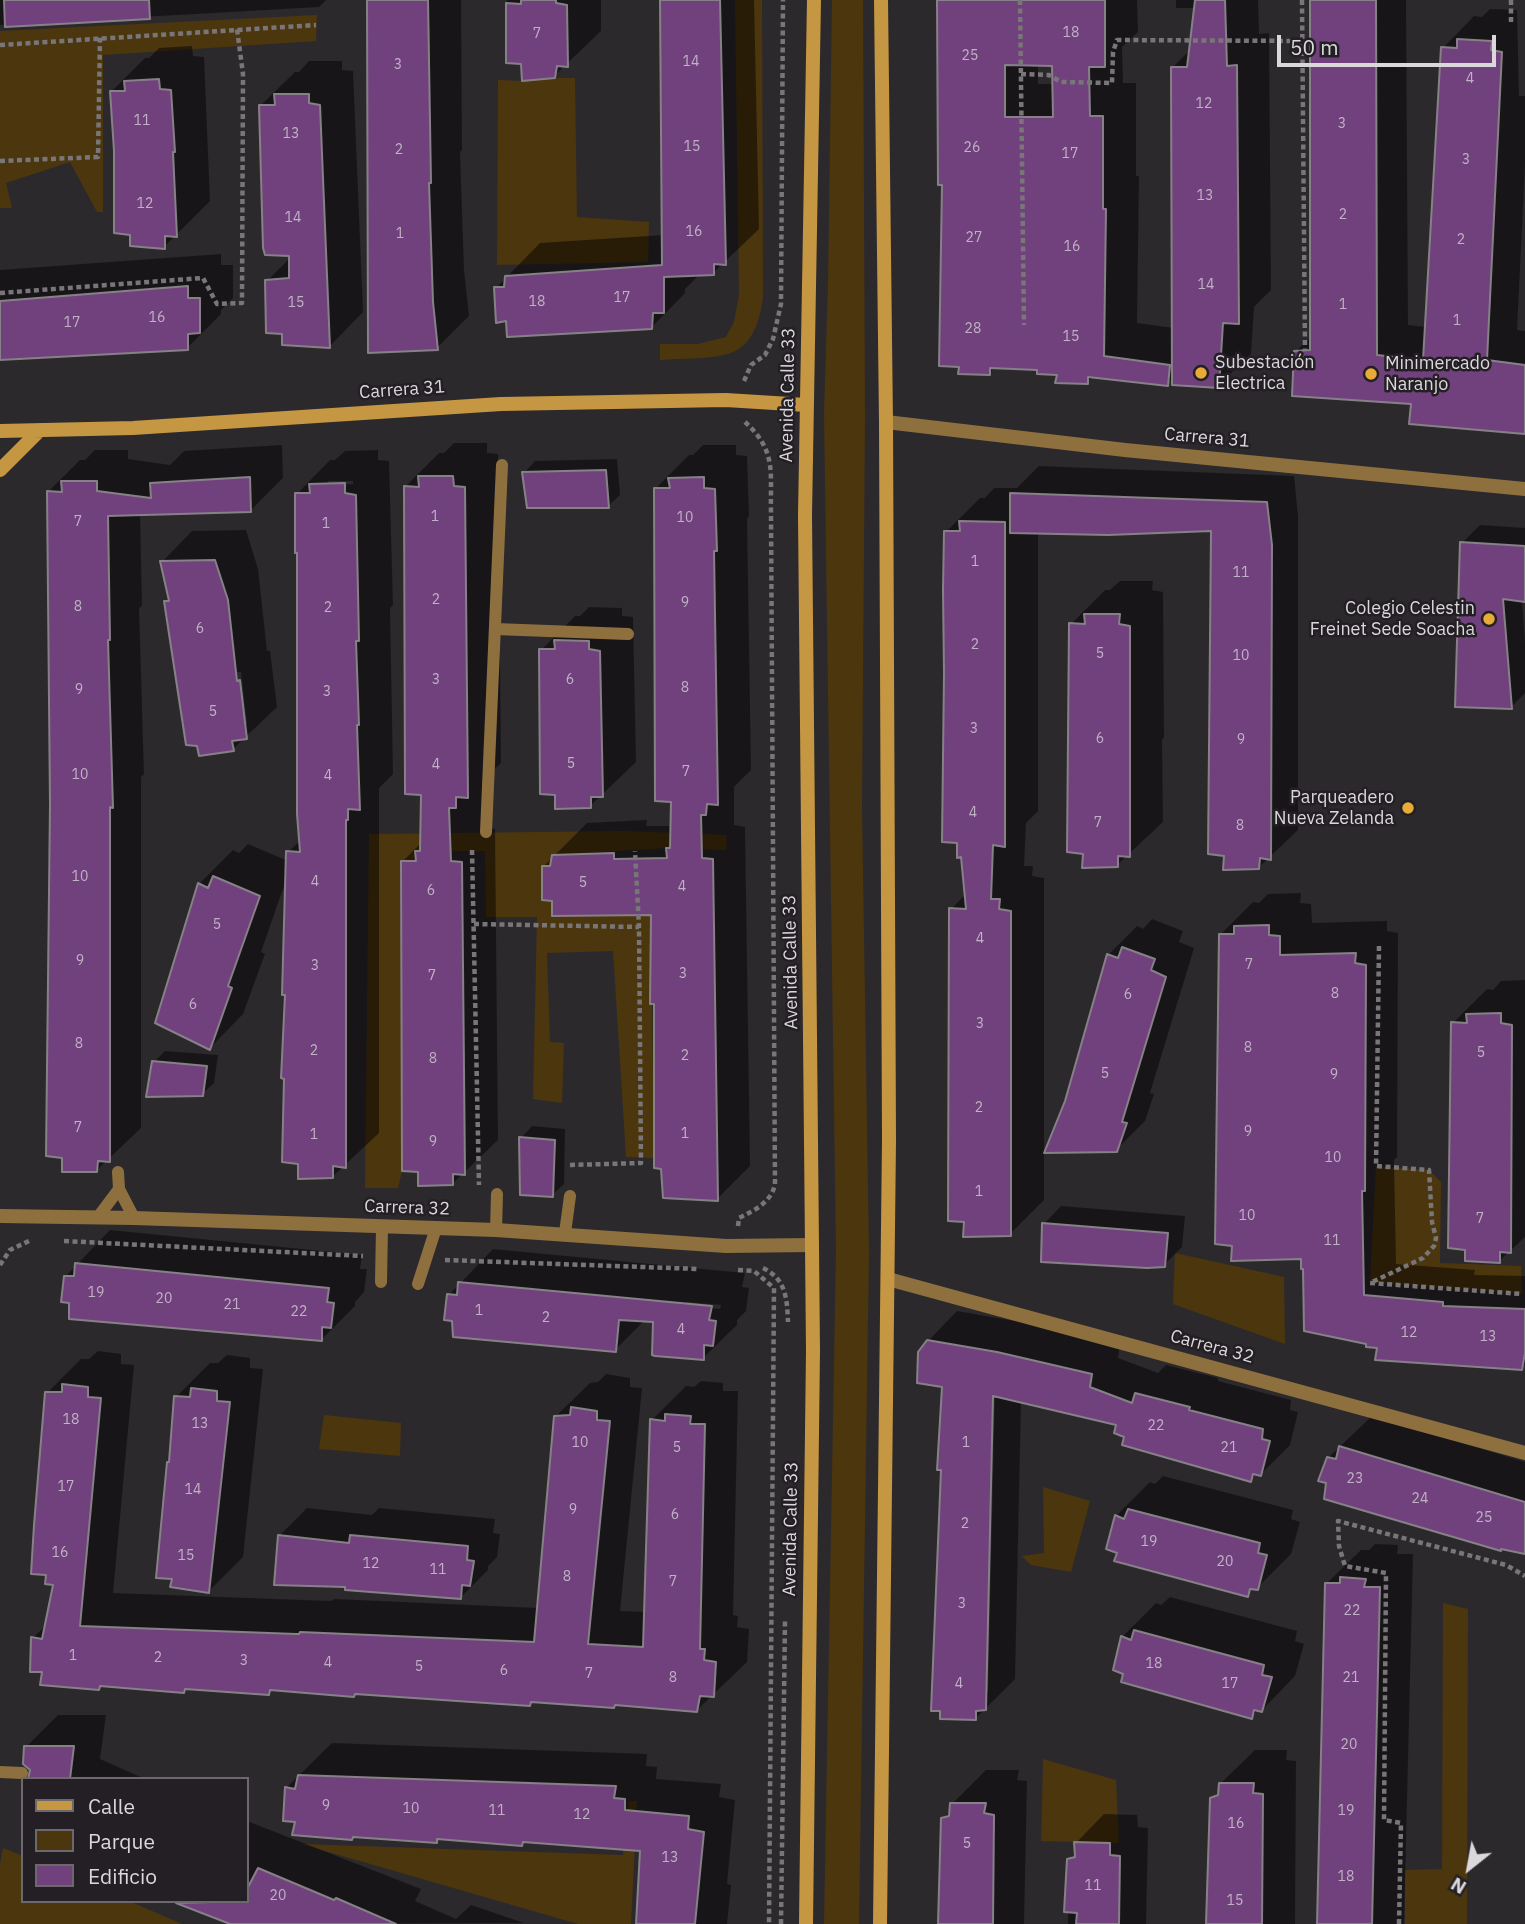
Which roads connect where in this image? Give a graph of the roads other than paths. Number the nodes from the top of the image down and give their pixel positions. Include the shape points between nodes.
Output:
1 (814, 0) edge
2 (881, 0) edge
3 (806, 405) junction
4 (886, 422) junction
5 (40, 430) junction
6 (0, 431) edge
7 (502, 465) dead end
8 (0, 470) edge
9 (1525, 489) edge
10 (495, 629) junction
11 (628, 634) dead end
12 (486, 832) dead end
13 (118, 1172) dead end
14 (118, 1189) junction
15 (496, 1194) dead end
16 (569, 1196) dead end
17 (0, 1216) edge
18 (98, 1217) junction
19 (134, 1218) junction
20 (382, 1227) junction
21 (436, 1228) junction
22 (496, 1230) junction
23 (565, 1233) junction
24 (812, 1245) junction
25 (888, 1279) junction
26 (381, 1282) dead end
27 (418, 1284) dead end
28 (1525, 1453) edge
29 (0, 1772) edge
30 (22, 1773) dead end
31 (806, 1924) edge
32 (880, 1924) edge

1 - 3 main road, Avenida Calle 33
2 - 4 main road
3 - 5 main road, Carrera 31 via 739,401 480,405
3 - 24 main road, Avenida Calle 33
4 - 9 street, Carrera 31
4 - 25 main road
5 - 6 main road, Carrera 31
5 - 8 main road
7 - 10 lane
10 - 11 lane
10 - 12 lane
13 - 14 lane
14 - 18 lane
14 - 19 lane
15 - 22 lane
16 - 23 lane
17 - 18 street, Carrera 32
18 - 19 street, Carrera 32
19 - 20 street, Carrera 32
20 - 21 street, Carrera 32
20 - 26 lane
21 - 22 street, Carrera 32
21 - 27 lane
22 - 23 street, Carrera 32
23 - 24 street, Carrera 32 via 737,1245
24 - 31 main road, Avenida Calle 33
25 - 28 street, Carrera 32
25 - 32 main road
29 - 30 lane

